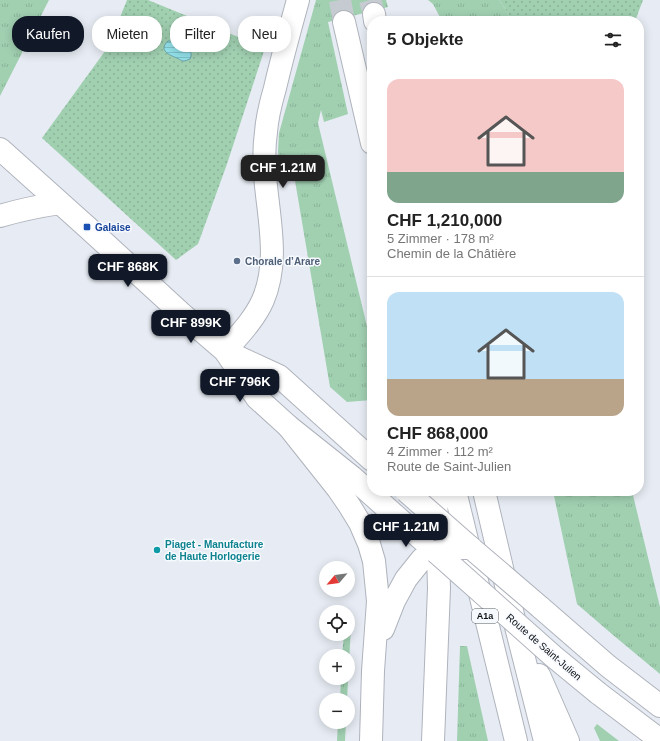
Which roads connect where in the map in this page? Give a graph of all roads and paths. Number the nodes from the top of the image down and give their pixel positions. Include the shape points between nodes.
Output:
1 (298, 0) edge
2 (344, 22) tunnel mouth
3 (367, 121) edge
4 (0, 149) edge
5 (60, 203) junction
6 (0, 216) edge
7 (225, 351) junction
8 (288, 426) junction
9 (367, 455) edge
10 (367, 490) edge
11 (373, 496) edge
12 (412, 496) edge
13 (436, 496) edge
14 (456, 496) edge
15 (485, 496) edge
16 (471, 548) junction
17 (436, 552) junction
18 (513, 615) junction
19 (374, 671) junction
20 (660, 706) edge
21 (660, 740) edge
22 (371, 741) edge
23 (432, 741) edge
24 (516, 741) edge
25 (545, 741) edge
26 (568, 741) edge

1 - 7 main road via 268,113 265,173 272,254 268,286 254,316
2 - 3 main road
4 - 5 main road, Route de Saint-Julien
5 - 6 main road
5 - 7 main road, Route de Saint-Julien
7 - 8 main road, Route de Saint-Julien via 257,398
7 - 9 main road, Route de Saint-Julien via 279,376
8 - 10 main road, Route de Saint-Julien
8 - 19 main road via 349,505 369,544 374,561 378,601
11 - 17 main road, Route de Saint-Julien
12 - 16 main road, bridge
13 - 23 main road via 439,588
14 - 24 main road, A1a
15 - 18 main road, A1a
16 - 17 main road, bridge
16 - 20 main road, bridge via 584,646
17 - 19 main road via 422,559 394,601 383,626
17 - 21 main road, Route de Saint-Julien, bridge via 552,656
18 - 25 main road, A1a
18 - 26 main road, A1a
19 - 22 main road

